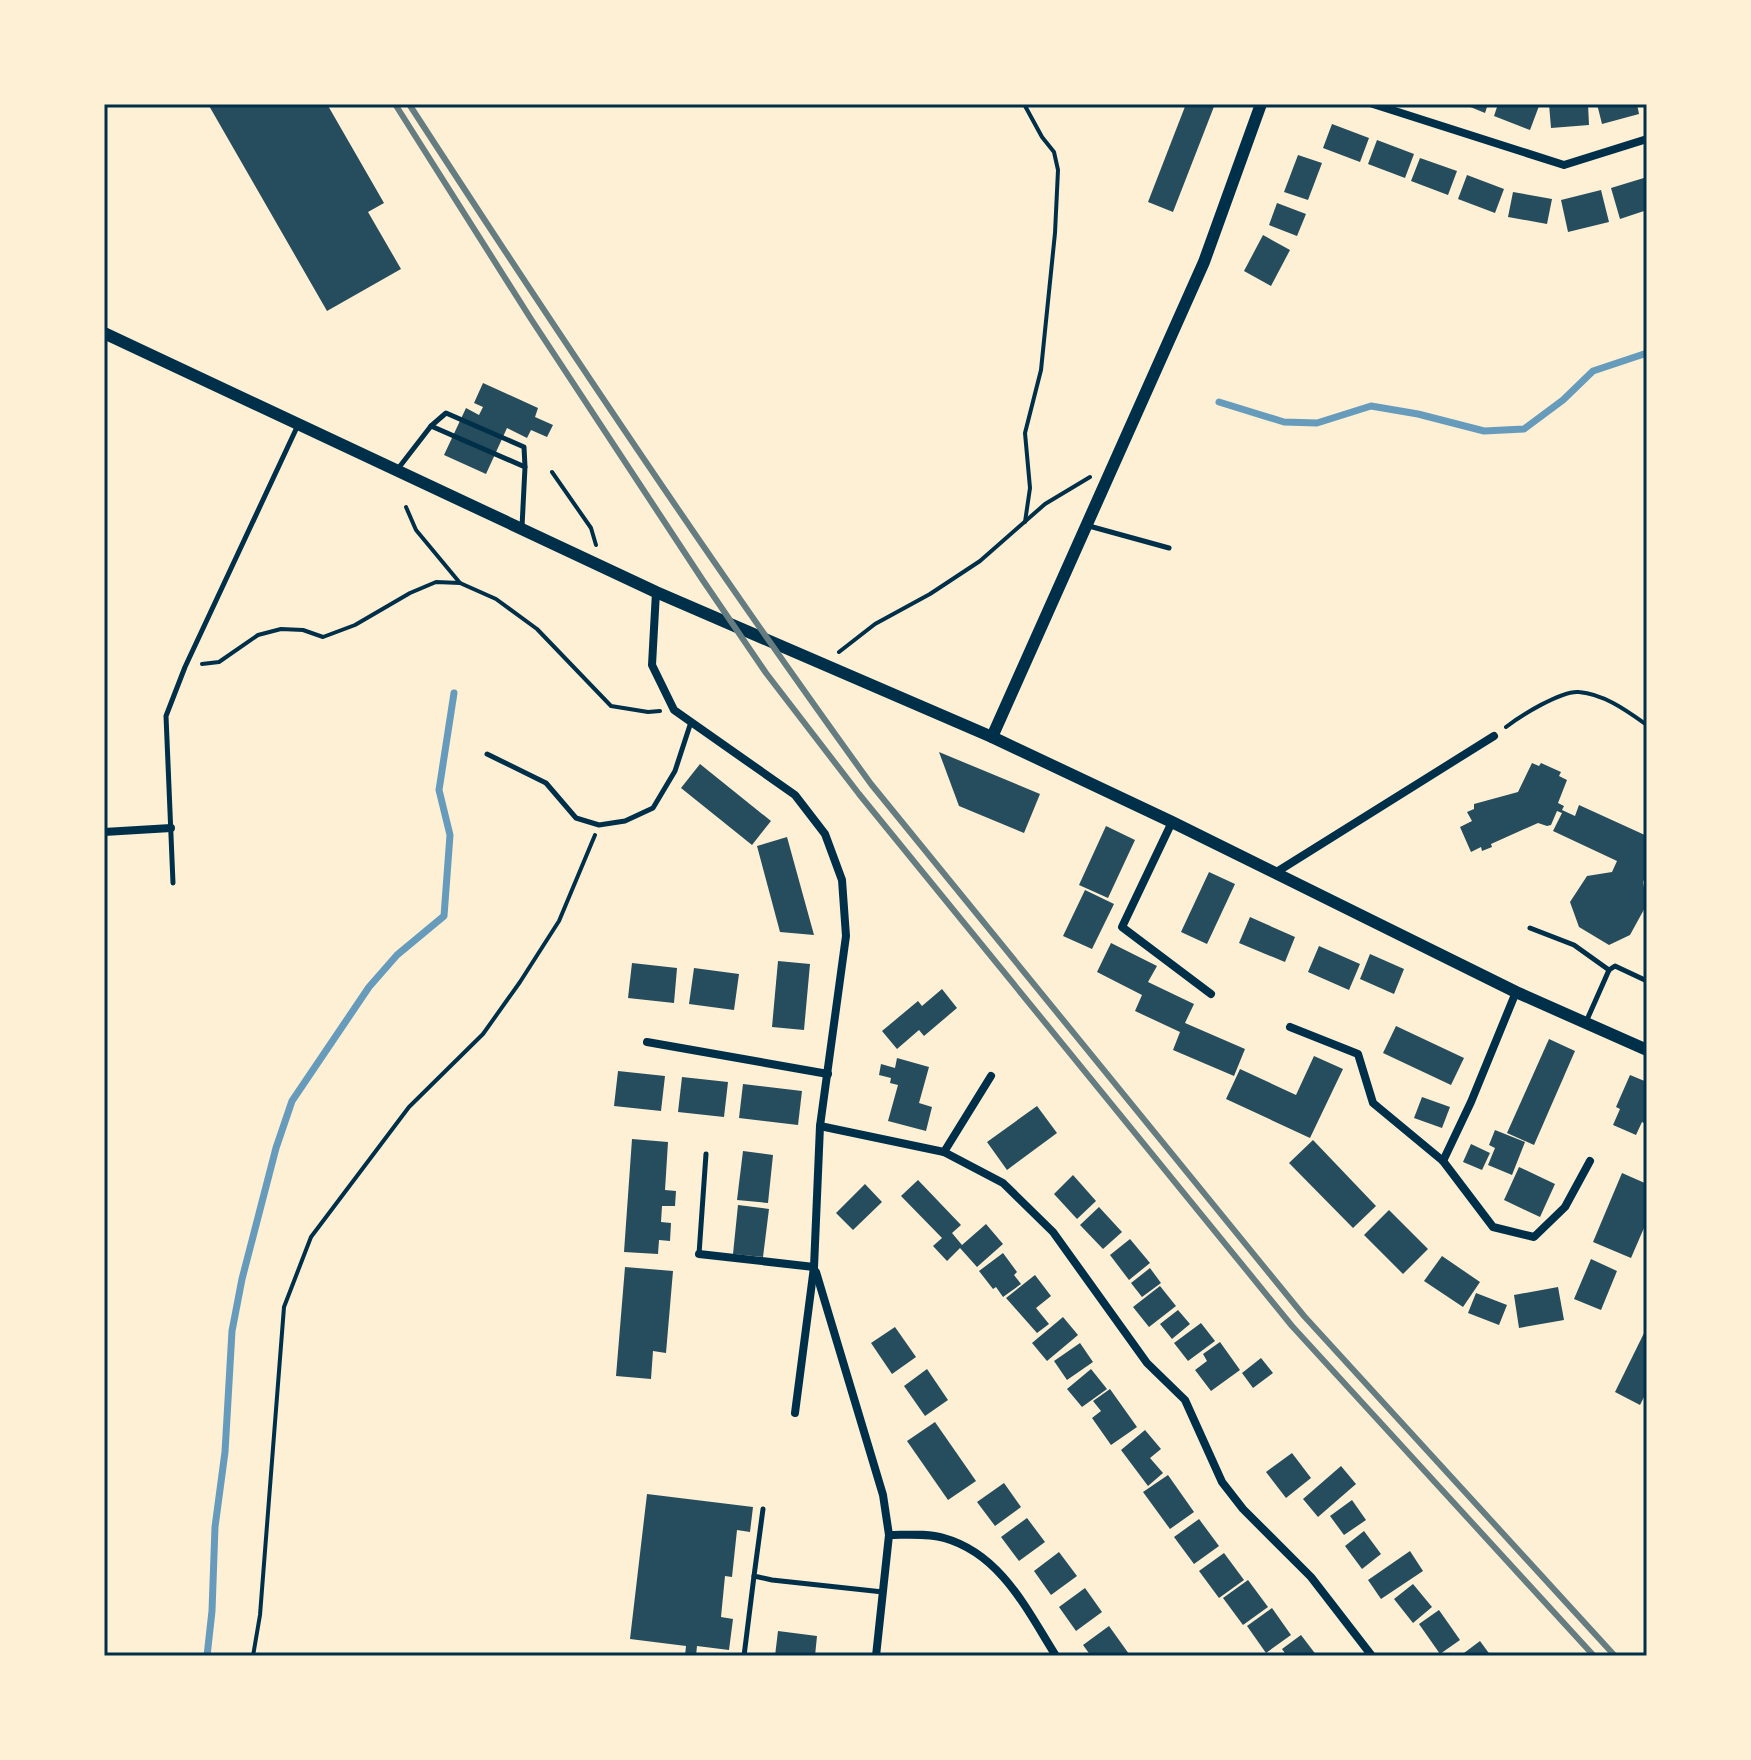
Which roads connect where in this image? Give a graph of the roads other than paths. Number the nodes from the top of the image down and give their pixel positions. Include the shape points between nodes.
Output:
1 (1261, 104) edge
2 (1373, 104) edge
3 (1647, 139) edge
4 (104, 333) edge
5 (298, 424) junction
6 (431, 426) junction
7 (525, 467) junction
8 (397, 470) junction
9 (1087, 525) junction
10 (522, 529) junction
11 (1169, 548) dead end
12 (656, 592) junction
13 (691, 722) junction
14 (1494, 736) road end
15 (992, 737) junction
16 (487, 754) dead end
17 (1172, 822) junction
18 (171, 828) junction
19 (104, 832) edge
20 (1274, 873) junction
21 (173, 883) dead end
22 (1530, 928) dead end
23 (1609, 970) junction
24 (1647, 981) edge
25 (1516, 992) junction
26 (1211, 994) dead end
27 (1586, 1023) junction
28 (1290, 1027) dead end
29 (647, 1042) dead end
30 (1647, 1050) edge
31 (828, 1074) junction
32 (991, 1076) dead end
33 (820, 1126) junction
34 (944, 1152) junction
35 (706, 1154) dead end
36 (1443, 1161) junction
37 (1590, 1161) dead end
38 (699, 1254) joint
39 (814, 1267) junction
40 (795, 1413) dead end
41 (763, 1509) dead end
42 (889, 1535) junction
43 (754, 1576) junction
44 (884, 1592) junction
45 (744, 1656) edge
46 (876, 1656) edge
47 (1056, 1656) edge
48 (1372, 1656) edge

1 - 9 street via 1204,262
2 - 3 street via 1564,165
4 - 5 street
5 - 8 street
5 - 18 lane via 166,716
6 - 7 lane
6 - 7 lane via 446,413 524,447
6 - 8 lane
7 - 10 lane
8 - 10 street
9 - 11 lane
9 - 15 street
10 - 12 street
12 - 13 street via 652,665 674,710
12 - 15 street
13 - 16 lane via 675,771 653,808 625,821 599,825 576,818 546,783
13 - 31 street via 795,795 825,834 842,880 846,936
14 - 20 street
15 - 17 street
17 - 20 street
17 - 26 street via 1122,927
18 - 19 street
18 - 21 lane
20 - 25 street
22 - 23 lane via 1574,945
23 - 24 lane via 1615,966
23 - 27 lane
25 - 27 street
25 - 36 street
27 - 30 street
28 - 36 street via 1358,1054 1373,1103
29 - 31 street
31 - 33 street
32 - 34 street
33 - 34 street
33 - 39 street
34 - 48 street via 1003,1183 1053,1232 1147,1363 1185,1400 1222,1482 1311,1577
35 - 38 lane
36 - 37 street via 1493,1227 1534,1237 1565,1207
38 - 39 street
39 - 40 street
39 - 42 street via 883,1495
41 - 43 lane
42 - 44 street
42 - 47 street via 943,1537 977,1551 1007,1580
43 - 44 lane
43 - 45 lane
44 - 46 street

